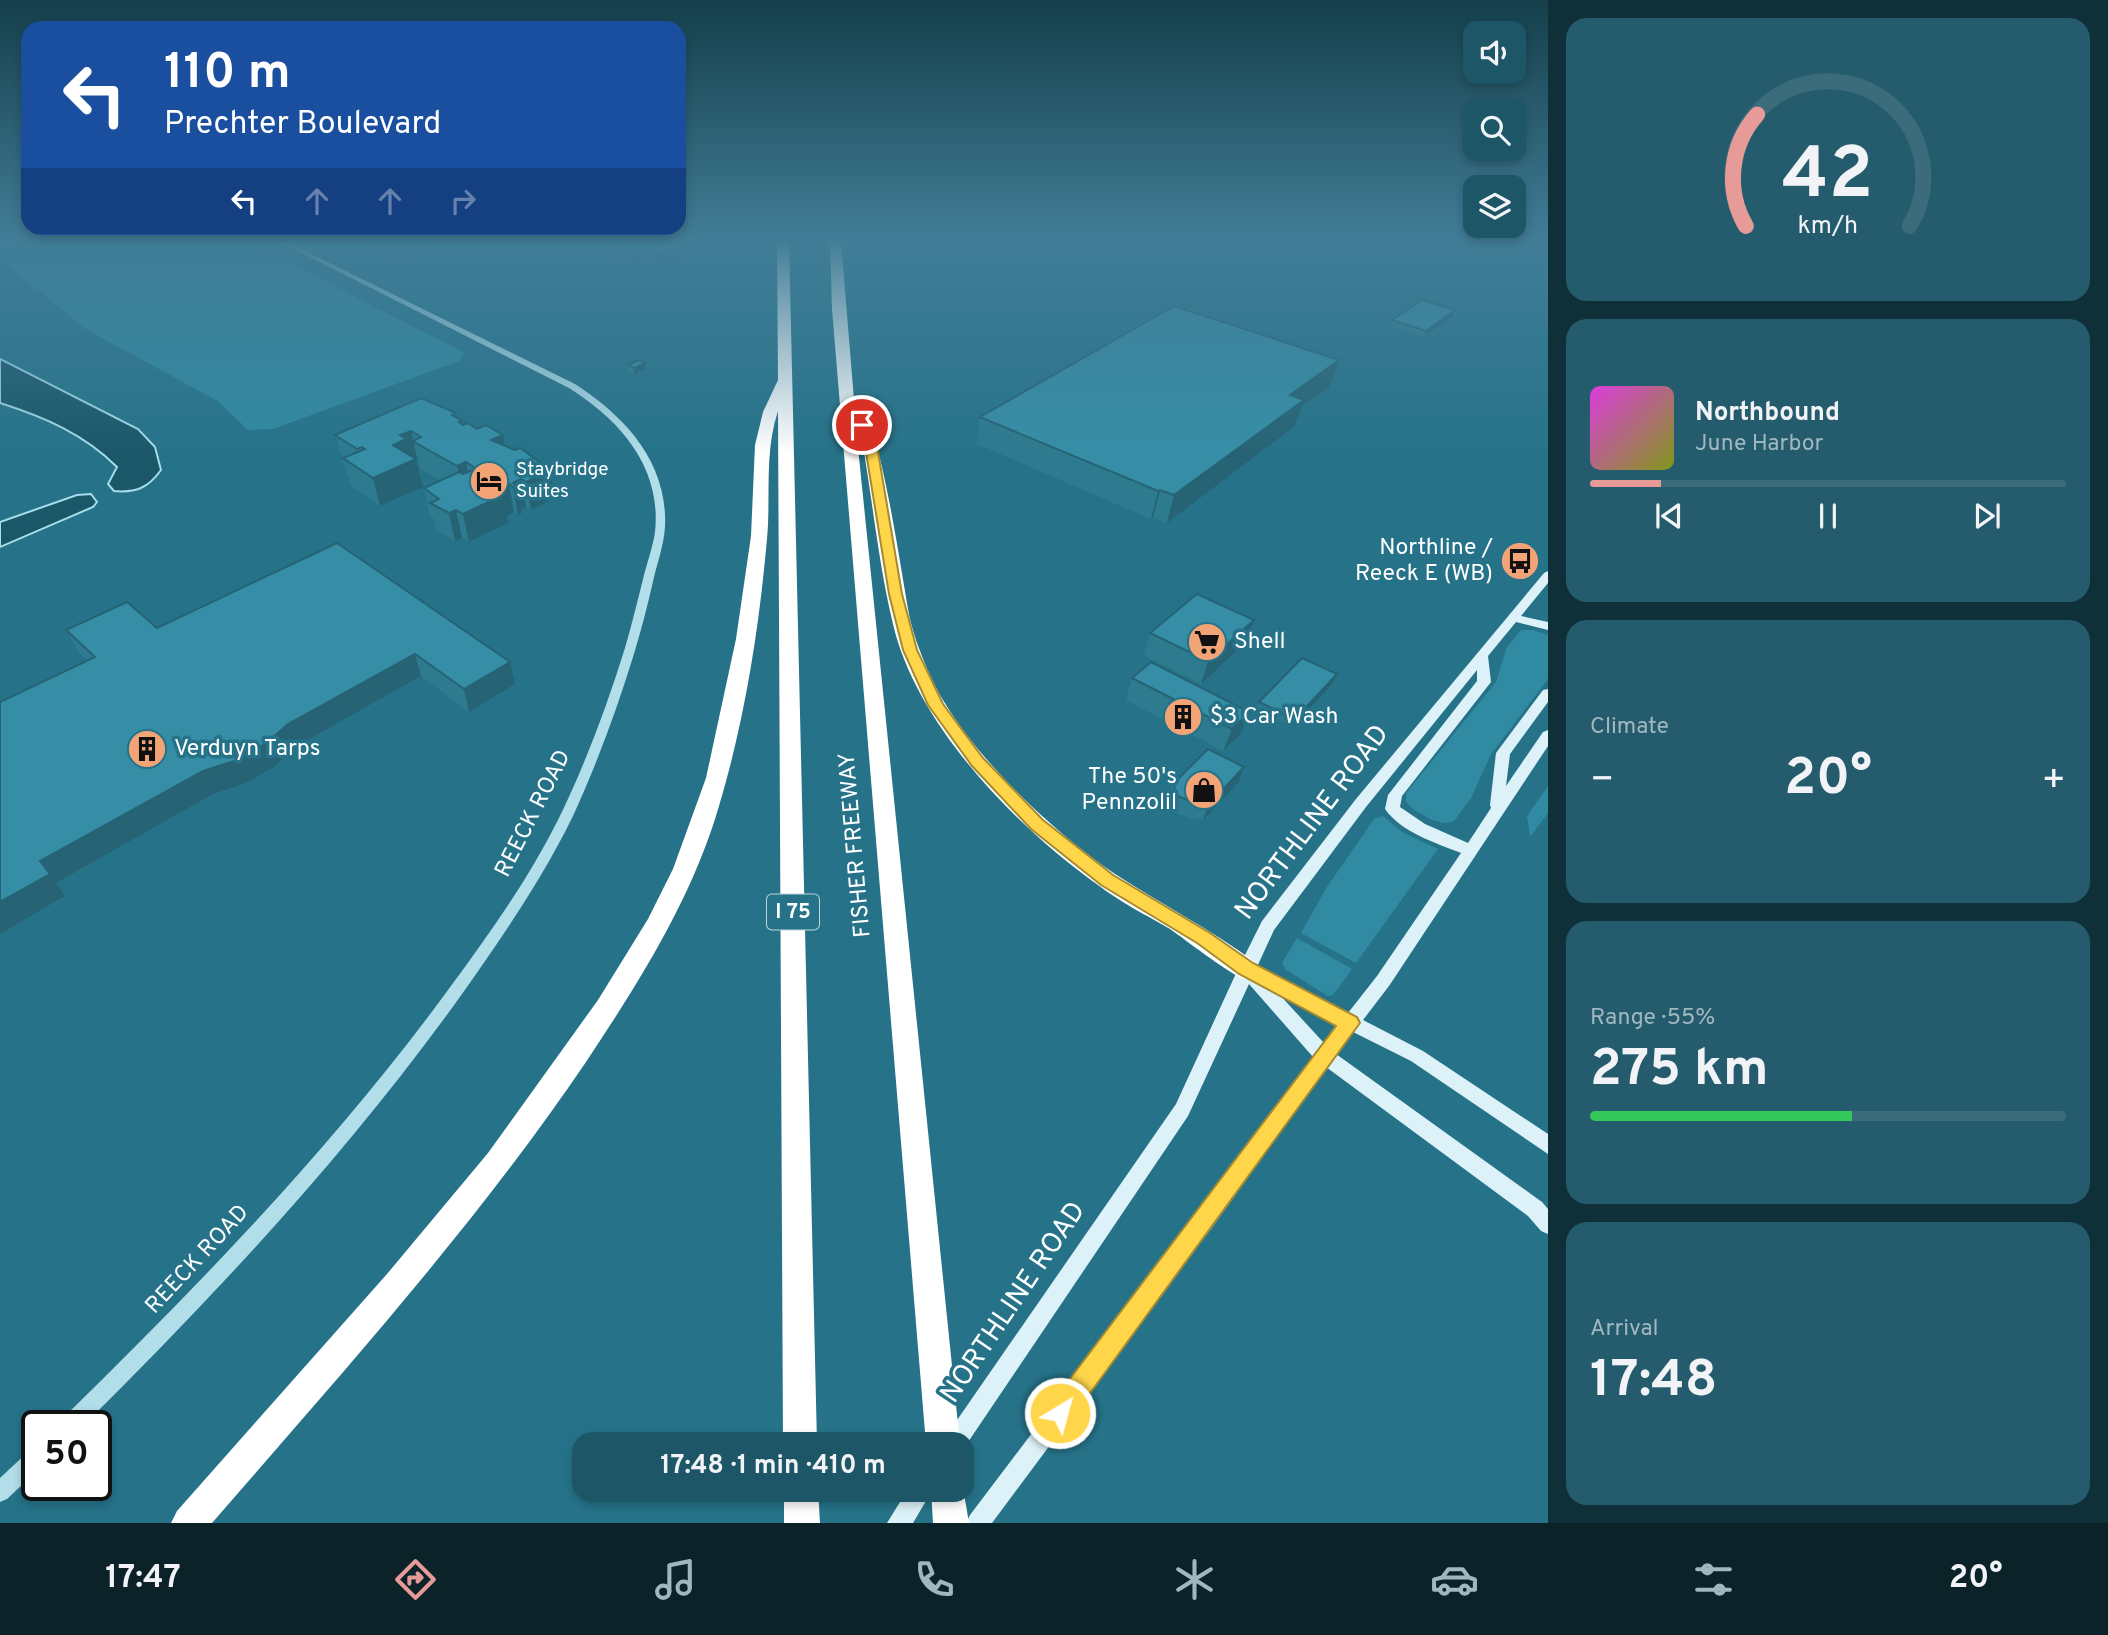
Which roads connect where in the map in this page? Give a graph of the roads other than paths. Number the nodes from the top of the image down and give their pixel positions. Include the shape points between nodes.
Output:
1 (424, 312) edge
2 (784, 312) edge
3 (838, 312) edge
4 (785, 380) junction
5 (845, 383) junction
6 (1548, 575) edge
7 (1513, 618) junction
8 (1548, 626) edge
9 (1482, 656) junction
10 (1548, 692) edge
11 (1548, 735) edge
12 (1496, 810) junction
13 (1470, 850) junction
14 (1246, 969) junction
15 (1350, 1023) junction
16 (1324, 1056) junction
17 (1548, 1145) edge
18 (1548, 1224) edge
19 (85, 1410) edge
20 (800, 1432) edge
21 (942, 1432) edge
22 (962, 1432) edge
23 (21, 1472) edge
24 (0, 1492) edge
25 (801, 1502) edge
26 (913, 1502) edge
27 (949, 1502) edge
28 (190, 1523) edge
29 (802, 1523) edge
30 (899, 1523) edge
31 (951, 1523) edge
32 (978, 1523) edge

1 - 19 street, REECK ROAD via 572,386 625,426 650,464 660,504 660,531 639,623 575,798 496,934 401,1065 316,1168 225,1270
2 - 4 highway, I 75
3 - 5 highway, FISHER FREEWAY
4 - 20 highway, I 75
4 - 28 highway via 768,419 759,535 738,684 708,810 671,899 617,994 517,1139
5 - 14 highway via 871,446 902,625 920,675 955,733 1003,791 1068,850
5 - 21 highway, FISHER FREEWAY
6 - 7 main road, NORTHLINE ROAD
7 - 8 main road
7 - 9 main road, NORTHLINE ROAD
9 - 13 main road via 1484,682 1395,796 1392,808 1405,820
9 - 14 main road, NORTHLINE ROAD via 1286,902
10 - 12 main road via 1503,753
11 - 12 main road
12 - 13 main road
13 - 15 main road
14 - 15 main road
14 - 16 main road
14 - 22 main road, NORTHLINE ROAD via 1182,1110
15 - 16 main road
15 - 17 main road via 1416,1056
16 - 18 main road via 1535,1209
16 - 32 main road
23 - 24 street
25 - 29 highway
26 - 30 main road
27 - 31 highway

